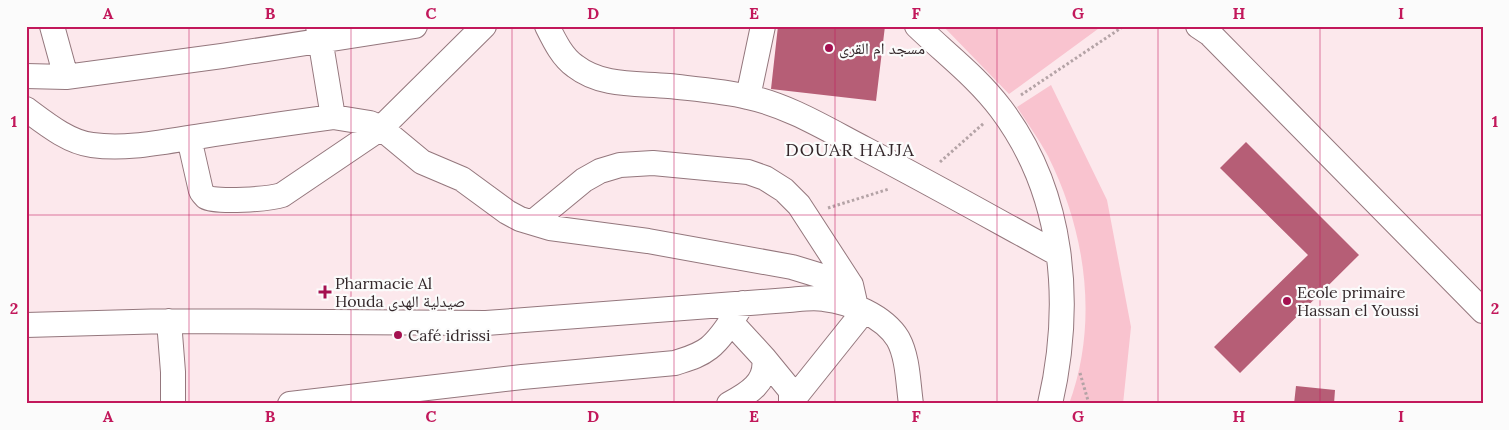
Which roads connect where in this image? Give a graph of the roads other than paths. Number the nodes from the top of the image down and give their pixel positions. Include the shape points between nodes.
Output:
1 (52, 26) edge
2 (415, 26) edge
3 (484, 26) edge
4 (547, 26) edge
5 (763, 26) edge
6 (917, 26) edge
7 (1205, 29) edge
8 (319, 34) edge
9 (26, 76) edge
10 (66, 77) junction
11 (748, 97) junction
12 (26, 109) edge
13 (333, 117) junction
14 (380, 128) junction
15 (189, 138) junction
16 (532, 222) junction
17 (1058, 254) junction
18 (857, 301) junction
19 (1483, 311) edge
20 (737, 312) junction
21 (169, 321) junction
22 (26, 325) edge
23 (764, 358) junction
24 (792, 402) edge
25 (172, 404) edge
26 (290, 404) edge
27 (729, 404) edge
28 (911, 404) edge
29 (1050, 404) edge

1 - 10 street
2 - 8 street
3 - 14 street
4 - 11 street via 573,66 590,76 610,82 670,86
5 - 11 street
6 - 17 street via 969,74 1016,130 1048,199
7 - 19 street
8 - 10 street
8 - 13 street
9 - 10 street
11 - 17 street via 801,116
12 - 15 street via 70,138 91,145 141,145
13 - 14 street
13 - 15 street
14 - 15 street via 295,188 273,198 218,200 206,197 201,191
14 - 16 street via 422,162 462,180 508,212
16 - 18 street via 550,228 792,267
16 - 18 street via 584,180 620,165 653,164 748,172 784,190 800,205
17 - 29 street via 1062,318
18 - 20 street via 824,299
18 - 24 street
18 - 28 street via 898,339 905,360
20 - 21 street via 486,323
20 - 23 street
20 - 26 street via 708,349 675,363 584,370
21 - 22 street
21 - 25 street
23 - 24 street via 791,391
23 - 27 street via 765,371 761,380 752,390

